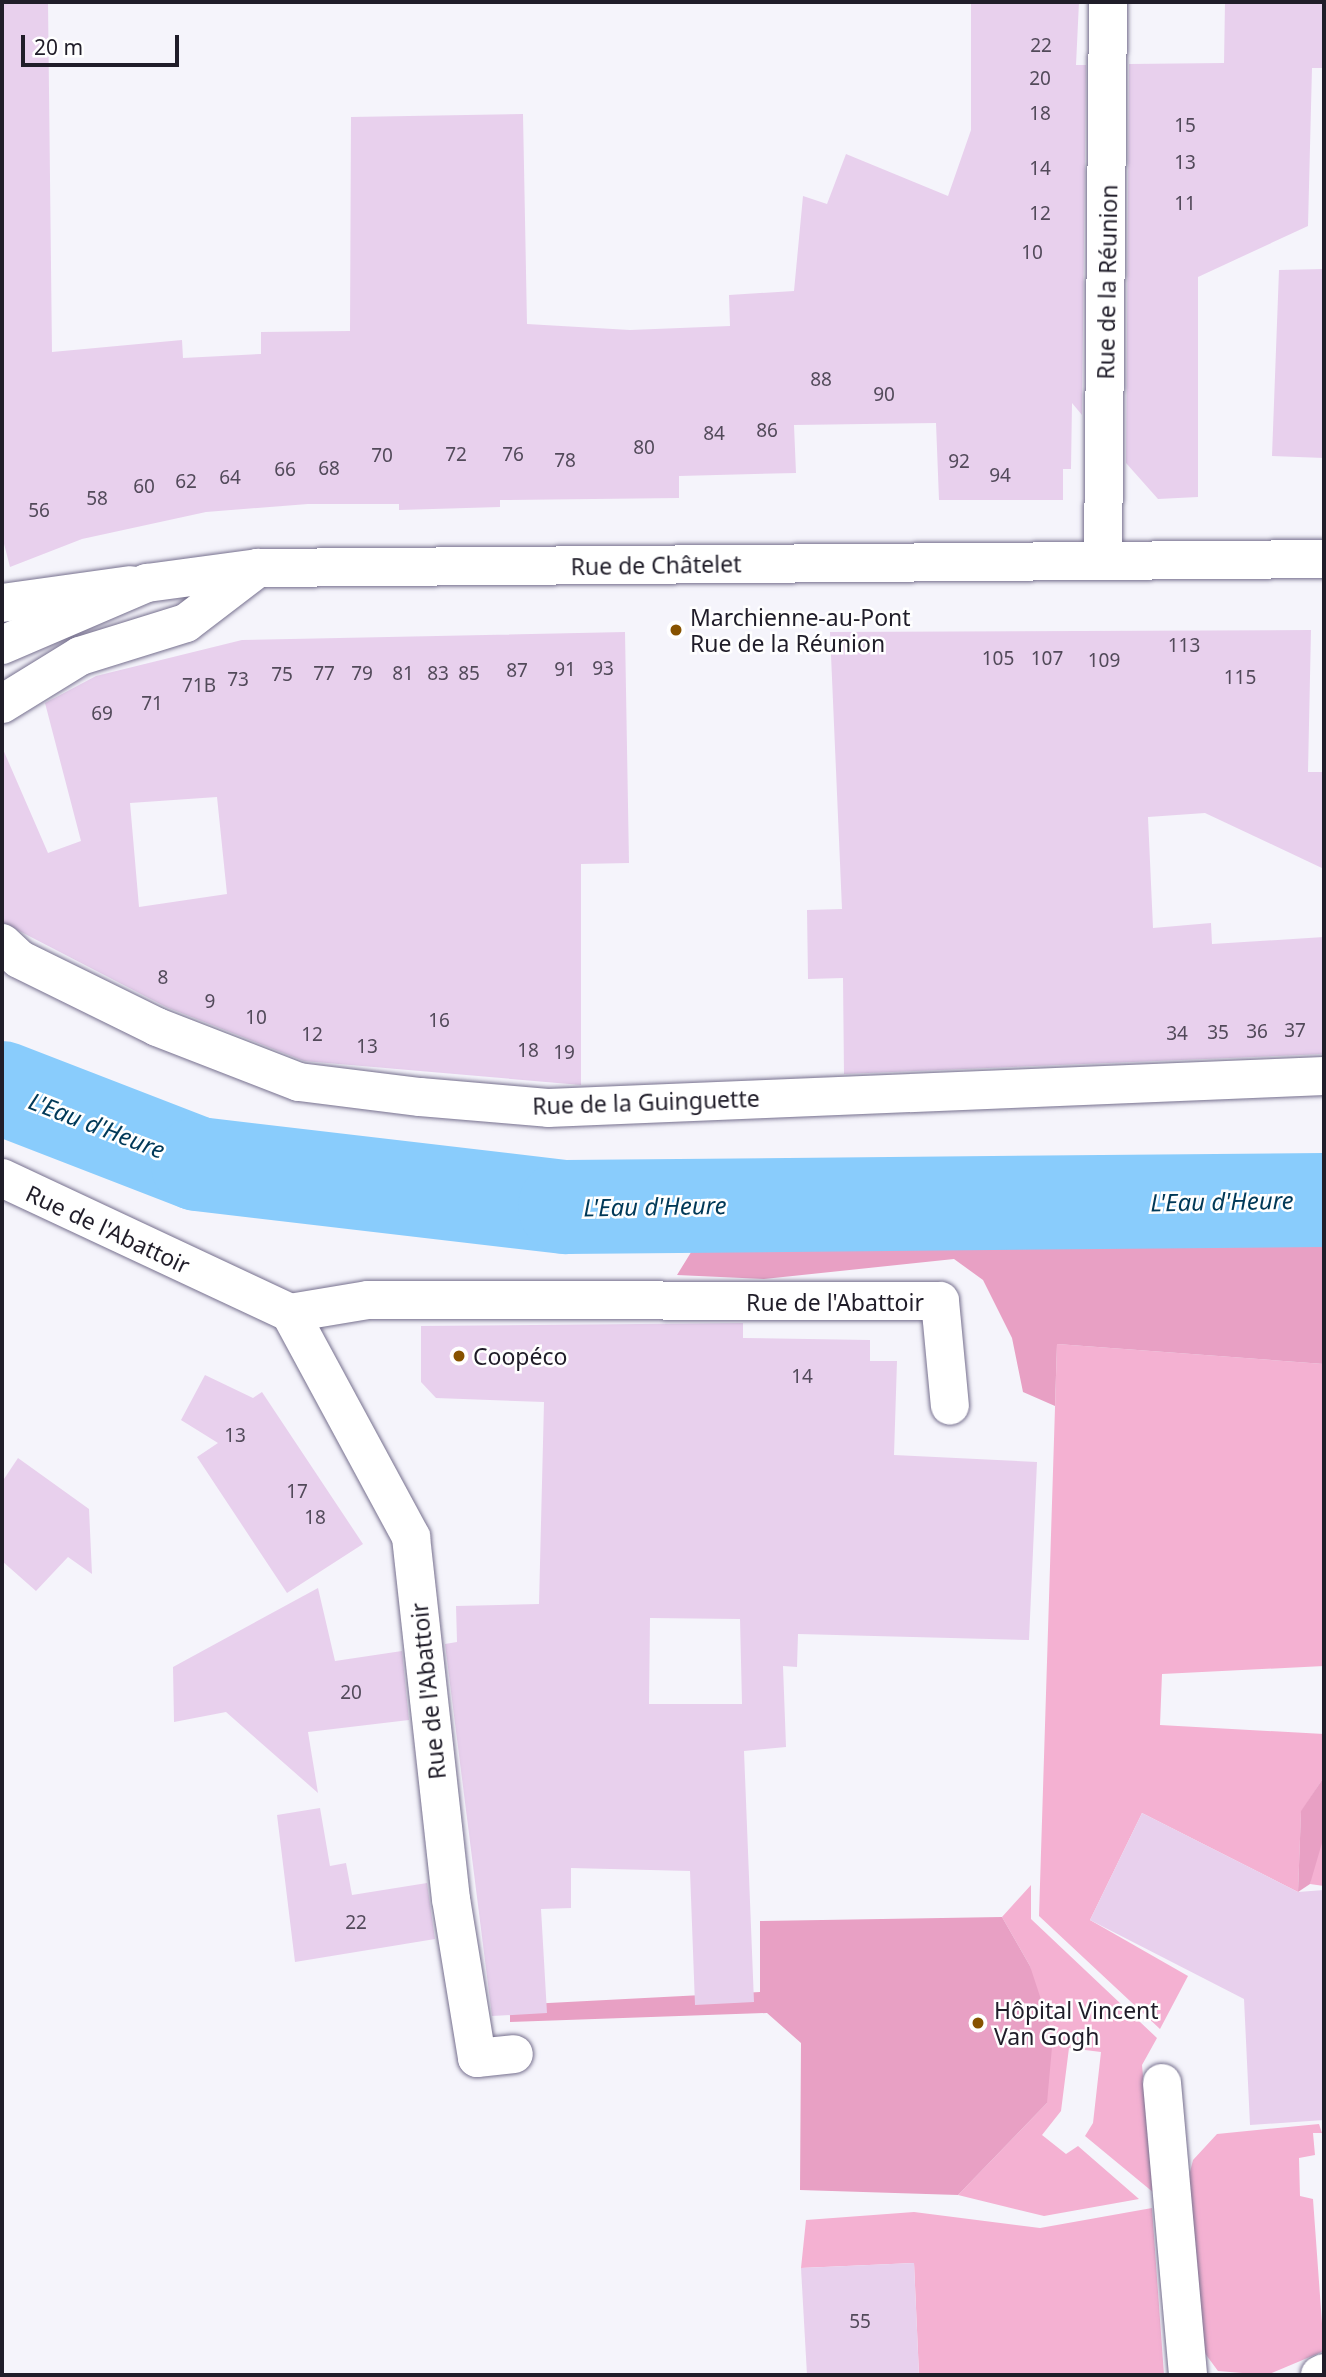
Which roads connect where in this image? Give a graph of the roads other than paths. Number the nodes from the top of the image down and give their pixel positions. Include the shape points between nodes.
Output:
1 (1108, 2) edge
2 (1324, 559) edge
3 (1102, 561) junction
4 (258, 568) junction
5 (147, 583) junction
6 (2, 603) edge
7 (2, 645) edge
8 (2, 704) edge
9 (2, 943) edge
10 (1324, 1076) edge
11 (2, 1178) edge
12 (290, 1313) junction
13 (950, 1406) dead end
14 (514, 2054) dead end
15 (1162, 2083) dead end
16 (1188, 2375) edge

1 - 3 street, Rue de la Réunion
2 - 3 street, Rue de Châtelet
3 - 4 street, Rue de Châtelet
4 - 5 street, Rue de Châtelet
4 - 8 street via 186,623 80,656
5 - 6 street
5 - 7 street, Rue de Châtelet
9 - 10 street, Rue de la Guinguette via 19,959 158,1027 299,1082 420,1097 548,1108
11 - 12 street, Rue de l'Abattoir
12 - 13 street, Rue de l'Abattoir via 368,1300 940,1301
12 - 14 street, Rue de l'Abattoir via 411,1537 451,1899 477,2058
15 - 16 street

